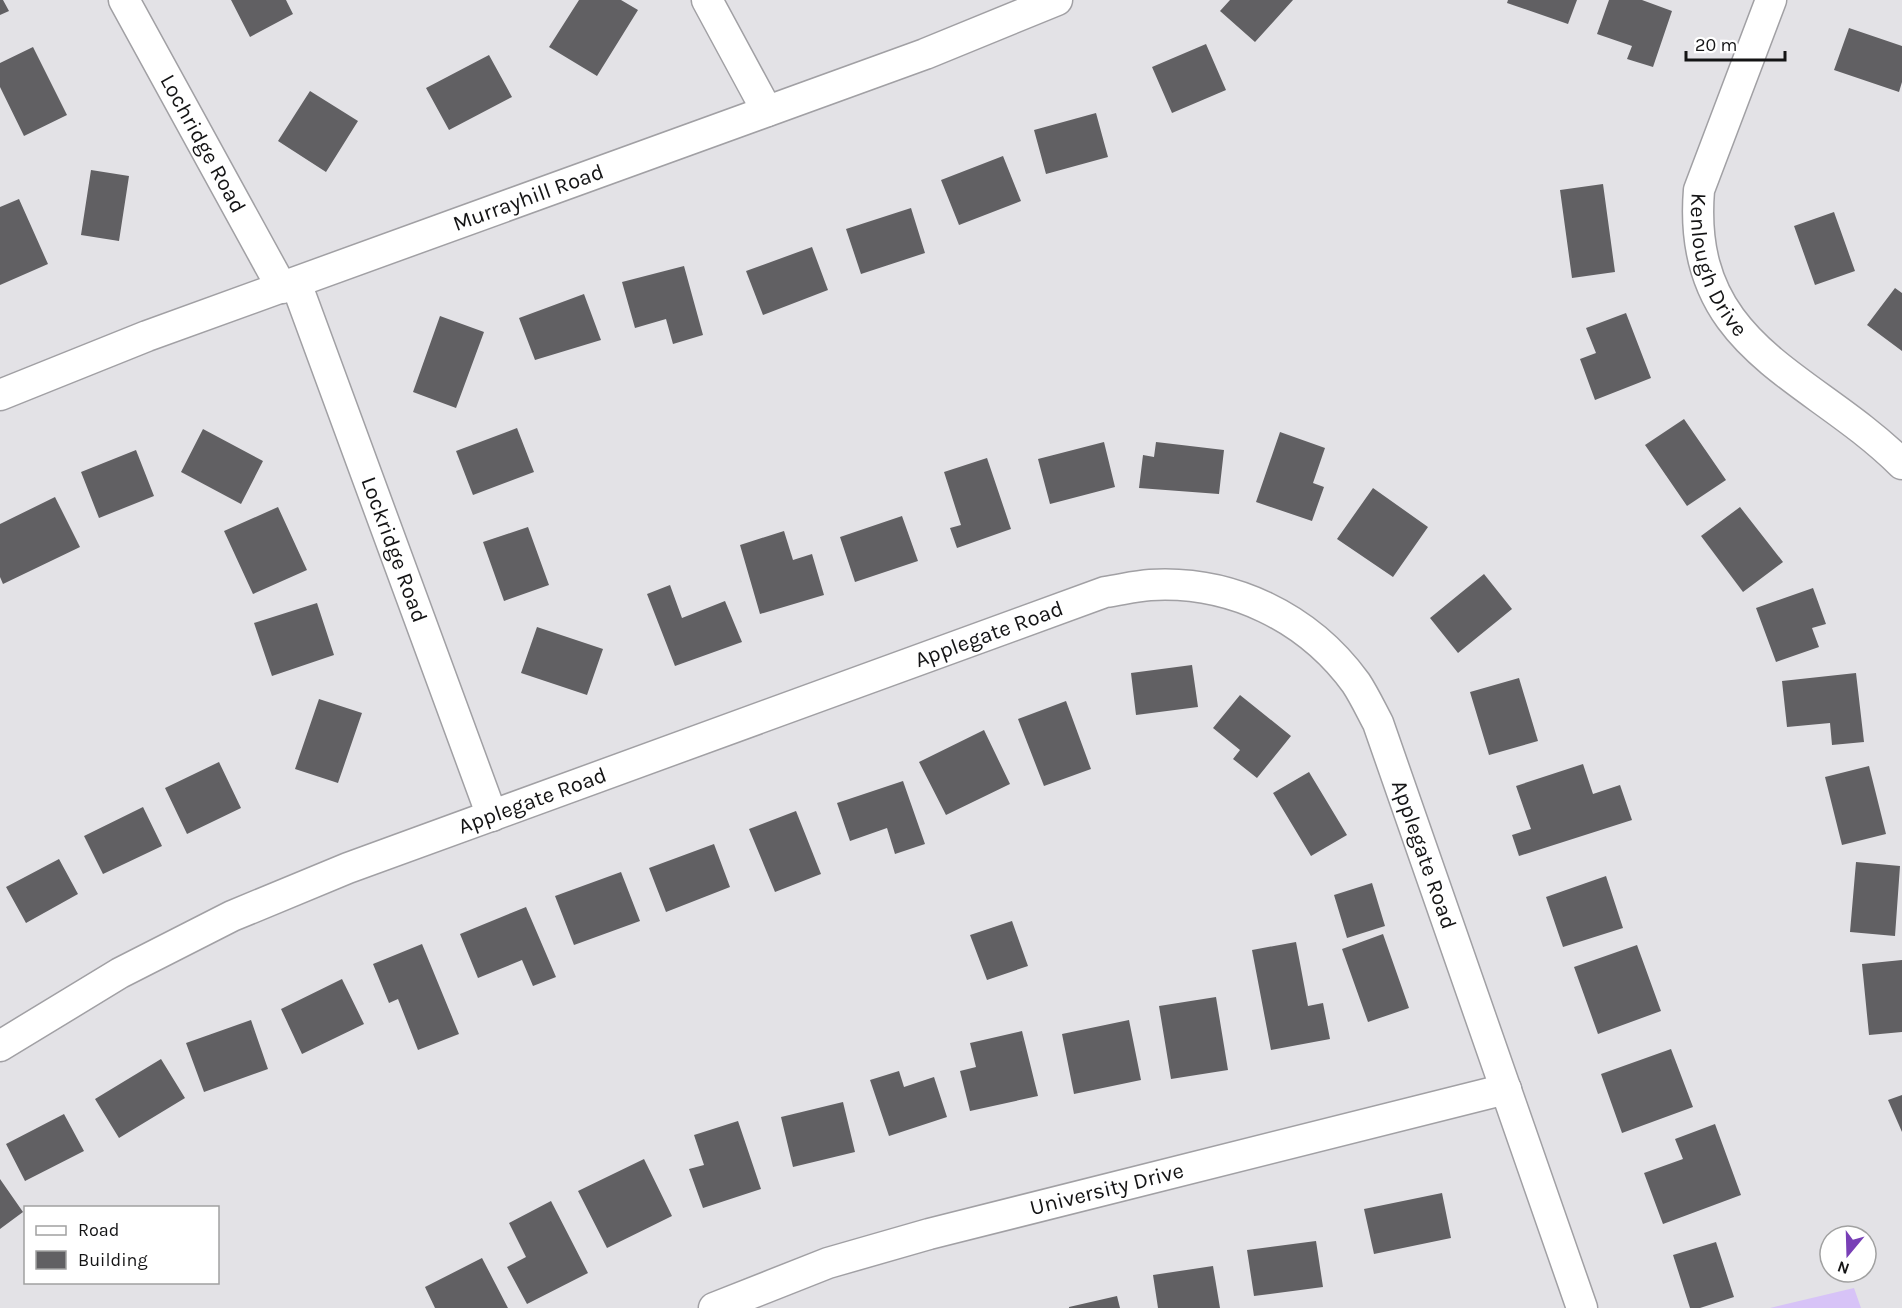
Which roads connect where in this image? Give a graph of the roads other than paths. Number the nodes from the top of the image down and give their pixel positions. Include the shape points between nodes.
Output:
1 (124, 0) edge
2 (707, 0) edge
3 (1057, 0) edge
4 (1772, 0) edge
5 (767, 111) junction
6 (289, 286) junction
7 (0, 394) edge
8 (1902, 464) edge
9 (492, 816) junction
10 (0, 1046) edge
11 (1506, 1089) junction
12 (714, 1308) edge
13 (1582, 1308) edge

1 - 6 street, Lochridge Road
2 - 5 street
3 - 5 street, Murrayhill Road via 925,54
4 - 8 street, Kenlough Drive via 1699,190 1701,255 1716,296 1738,332 1771,362 1878,440
5 - 6 street, Murrayhill Road
6 - 7 street, Murrayhill Road
6 - 9 street, Lockridge Road
9 - 10 street, Applegate Road via 348,868 232,916 120,974
9 - 11 street, Applegate Road via 1105,592 1149,585 1218,590 1254,602 1293,622 1328,650 1356,684 1378,723
11 - 12 street, University Drive via 929,1234 828,1263
11 - 13 street, Applegate Road

